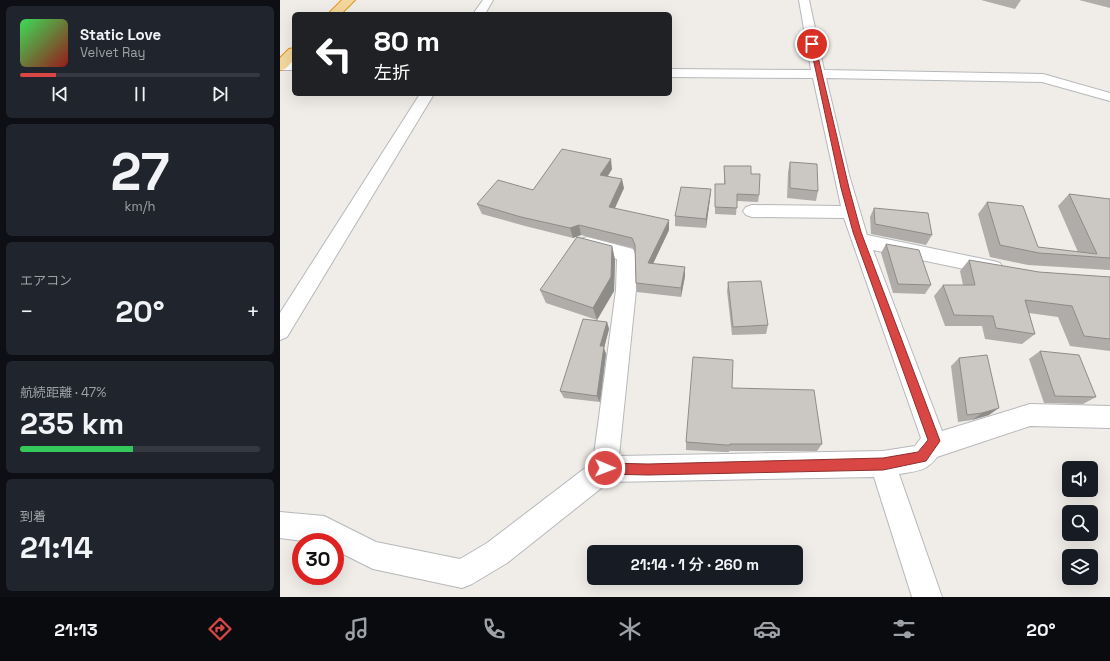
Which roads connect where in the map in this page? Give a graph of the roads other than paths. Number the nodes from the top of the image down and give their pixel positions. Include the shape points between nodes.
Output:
1 (349, 0) edge
2 (488, 0) edge
3 (804, 0) edge
4 (336, 12) edge
5 (480, 12) edge
6 (292, 54) edge
7 (280, 66) edge
8 (292, 66) edge
9 (672, 73) edge
10 (818, 74) junction
11 (427, 96) edge
12 (1110, 97) edge
13 (752, 211) dead end
14 (851, 212) junction
15 (860, 240) junction
16 (581, 243) edge
17 (1013, 272) edge
18 (280, 331) edge
19 (1110, 417) edge
20 (928, 448) junction
21 (883, 464) junction
22 (605, 468) junction
23 (280, 525) edge
24 (927, 597) edge

1 - 4 highway
2 - 5 street
3 - 10 street
6 - 7 highway
7 - 8 street
9 - 10 street
10 - 12 street via 1043,78
10 - 14 street
11 - 18 street
13 - 14 street
14 - 15 street
15 - 17 street
15 - 20 street via 934,441
16 - 22 street via 626,254 626,290
19 - 20 street via 1030,415
20 - 21 street via 922,457
21 - 22 street
21 - 24 street
22 - 23 street via 497,553 462,574 373,555 324,530

